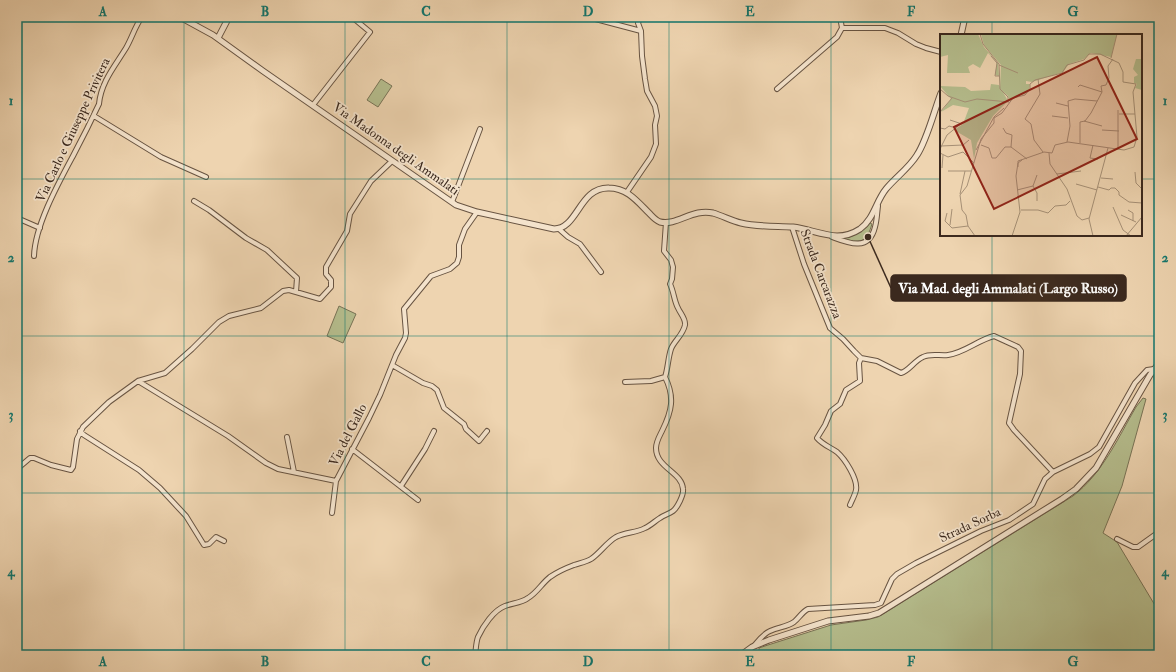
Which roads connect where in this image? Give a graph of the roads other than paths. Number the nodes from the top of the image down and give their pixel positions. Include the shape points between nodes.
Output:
1 (142, 17) edge
2 (180, 17) edge
3 (229, 17) edge
4 (352, 17) edge
5 (588, 17) edge
6 (640, 17) edge
7 (840, 17) edge
8 (965, 17) edge
9 (842, 28) junction
10 (641, 31) junction
11 (961, 34) edge
12 (218, 38) junction
13 (940, 52) edge
14 (777, 89) dead end
15 (940, 96) edge
16 (313, 105) junction
17 (94, 116) junction
18 (480, 129) dead end
19 (392, 161) junction
20 (206, 177) dead end
21 (627, 192) junction
22 (194, 201) dead end
23 (879, 201) junction
24 (452, 202) junction
25 (477, 212) junction
26 (17, 218) edge
27 (666, 222) junction
28 (792, 227) junction
29 (40, 228) junction
30 (559, 229) junction
31 (824, 234) junction
32 (34, 256) dead end
33 (601, 272) dead end
34 (296, 292) junction
35 (861, 358) junction
36 (1159, 363) edge
37 (392, 365) junction
38 (1154, 369) junction
39 (665, 377) junction
40 (138, 381) junction
41 (625, 382) dead end
42 (1159, 408) edge
43 (80, 431) junction
44 (434, 431) dead end
45 (487, 431) dead end
46 (287, 437) dead end
47 (352, 449) junction
48 (17, 469) edge
49 (294, 472) junction
50 (1053, 472) junction
51 (336, 481) junction
52 (401, 486) junction
53 (418, 500) dead end
54 (850, 505) dead end
55 (332, 514) dead end
56 (1159, 532) edge
57 (1117, 539) dead end
58 (224, 541) dead end
59 (752, 647) junction
60 (475, 655) edge
61 (741, 655) edge

1 - 17 street, Via Carlo e Giuseppe Privitera via 105,82 100,94 100,104
2 - 12 street, Via Madonna degli Ammalati
3 - 12 street
4 - 16 street via 370,32
5 - 10 street
6 - 10 street via 638,23
7 - 9 street
8 - 11 street
9 - 13 street via 885,28 916,44
9 - 14 street via 836,37
10 - 21 street via 647,91 657,116 656,144 651,157
12 - 16 street, Via Madonna degli Ammalati
15 - 23 street via 917,155
16 - 19 street, Via Madonna degli Ammalati
17 - 20 street via 161,157
17 - 29 street, Via Carlo e Giuseppe Privitera via 57,186
18 - 24 street
19 - 24 street, Via Madonna degli Ammalati
19 - 34 street via 371,182 350,214 348,231 326,267 331,287 320,299
21 - 27 street via 656,220
21 - 30 street via 602,188 591,193 572,219
22 - 34 street via 267,250 297,278
23 - 31 street via 869,220 859,230 847,235
23 - 31 street via 875,227 866,242 854,244
24 - 25 street, Via Madonna degli Ammalati
25 - 30 street, Via Madonna degli Ammalati
25 - 37 street, Via del Gallo via 465,229 459,245 457,263 450,269 431,276 404,309 406,333
26 - 29 street
27 - 28 street via 705,212 744,224
27 - 39 street via 664,251 673,267 670,284 685,326 671,348
28 - 31 street
28 - 35 street, Strada Carcarazza via 830,328
29 - 32 street, Via Carlo e Giuseppe Privitera
30 - 33 street via 580,244
34 - 40 street via 283,291 262,308 229,316 219,322 166,373
35 - 50 street via 877,361 900,373 905,372 924,356 950,355 994,336 1018,347 1021,351 1020,374 1011,427
35 - 54 street via 860,381 846,390 840,404 830,412 817,438 850,466 856,489
36 - 38 street, Strada Sorba
37 - 45 street via 437,390 444,408 464,424 479,442
37 - 47 street, Via del Gallo via 380,395
38 - 42 street
38 - 50 street, Strada Sorba via 1147,370 1135,383 1099,447
38 - 59 street via 1096,468 1076,489 1062,499 879,613 828,621
39 - 41 street via 651,381
39 - 60 street via 671,393 671,408 656,443 656,449 657,456 681,481 684,490 675,510 645,528 620,535 592,558 549,578 528,599 496,611 478,638
40 - 43 street via 109,402
40 - 49 street, Via del Gallo via 228,436 266,463 278,469
43 - 48 street via 71,470 34,458 30,458
43 - 58 street via 139,470 160,488 186,516 204,545 216,537
44 - 52 street
46 - 49 street
47 - 51 street, Via del Gallo
47 - 52 street
49 - 51 street, Via del Gallo
50 - 59 street, Strada Sorba via 1045,479 1033,504 1009,520 897,574 881,603 808,609 789,625 764,634
51 - 55 street
52 - 53 street
56 - 57 street via 1138,547 1132,547
59 - 61 street

